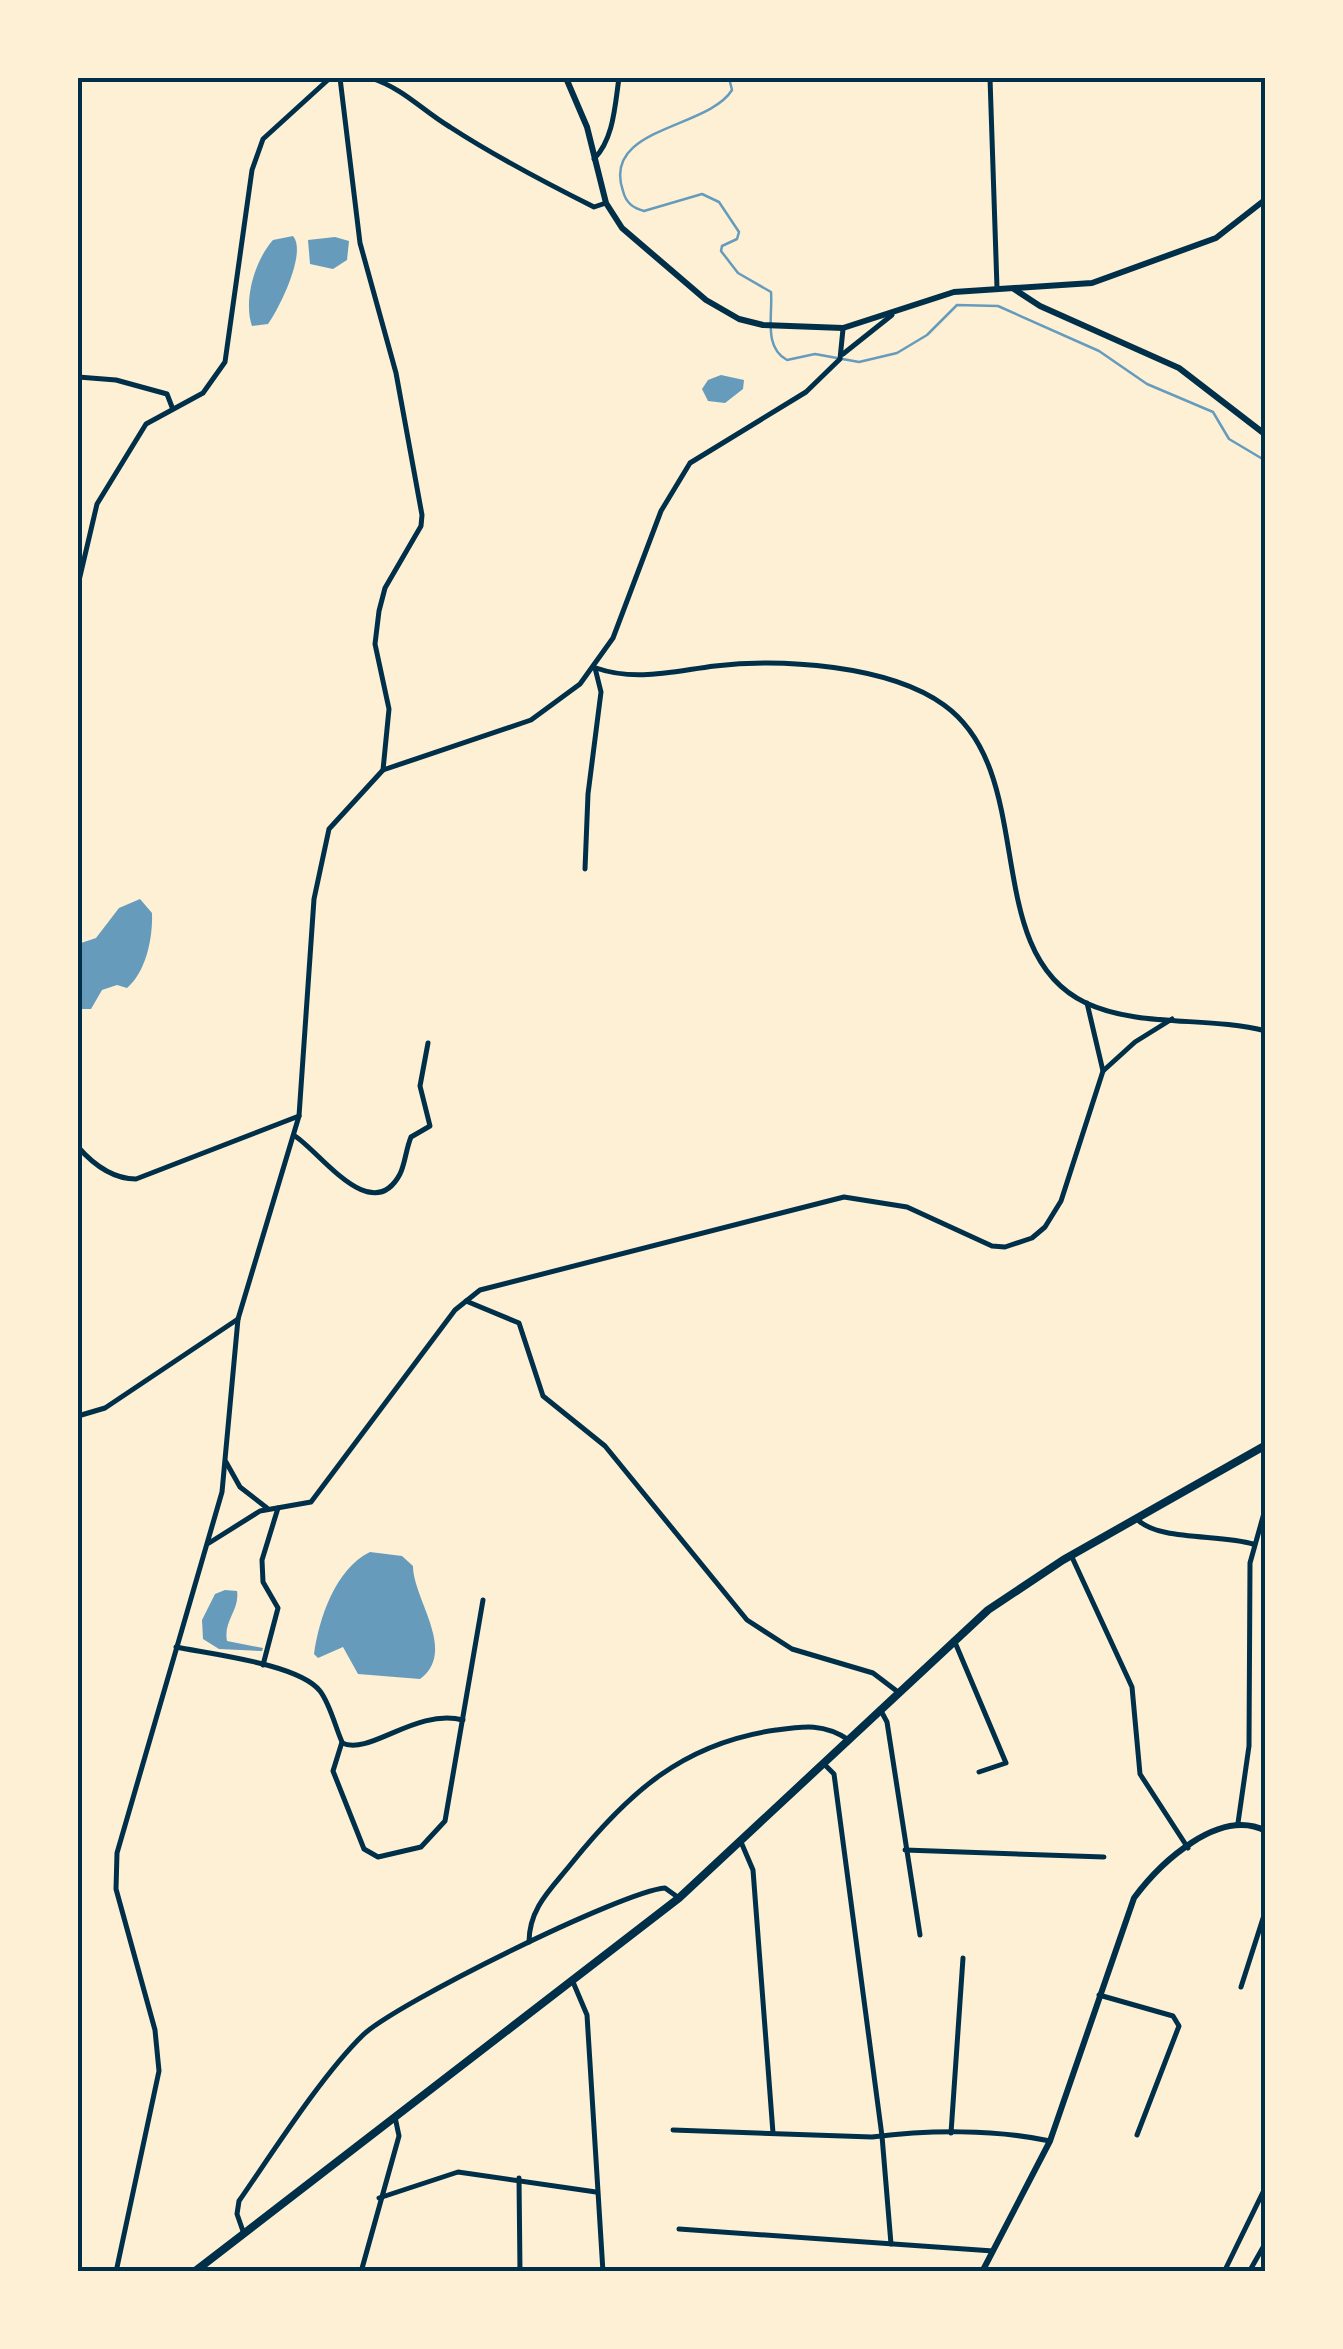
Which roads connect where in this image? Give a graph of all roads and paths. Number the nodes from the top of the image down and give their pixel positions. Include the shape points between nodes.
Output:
1 (80, 78) edge
2 (330, 78) edge
3 (340, 78) edge
4 (372, 78) edge
5 (566, 78) edge
6 (619, 78) edge
7 (990, 78) edge
8 (78, 85) edge
9 (594, 159) junction
10 (1266, 199) edge
11 (606, 204) junction
12 (997, 288) junction
13 (1014, 289) junction
14 (892, 316) junction
15 (843, 328) junction
16 (840, 359) junction
17 (78, 377) edge
18 (172, 407) junction
19 (1266, 434) edge
20 (78, 585) edge
21 (595, 668) junction
22 (384, 770) junction
23 (586, 869) dead end
24 (1088, 1004) junction
25 (1172, 1018) junction
26 (1266, 1031) edge
27 (428, 1043) dead end
28 (1103, 1071) junction
29 (299, 1116) junction
30 (295, 1136) junction
31 (78, 1147) edge
32 (466, 1301) junction
33 (238, 1319) junction
34 (78, 1416) edge
35 (1266, 1445) edge
36 (225, 1459) junction
37 (1266, 1506) edge
38 (268, 1508) junction
39 (278, 1508) junction
40 (1137, 1519) junction
41 (1254, 1544) junction
42 (207, 1545) junction
43 (1071, 1555) junction
44 (483, 1600) dead end
45 (954, 1638) junction
46 (176, 1647) junction
47 (264, 1664) junction
48 (898, 1692) junction
49 (880, 1709) junction
50 (463, 1720) junction
51 (849, 1740) junction
52 (342, 1743) junction
53 (824, 1764) junction
54 (979, 1772) dead end
55 (1238, 1823) junction
56 (1266, 1831) edge
57 (742, 1842) junction
58 (1188, 1848) junction
59 (905, 1850) junction
60 (1104, 1857) dead end
61 (679, 1898) junction
62 (1266, 1909) edge
63 (920, 1935) dead end
64 (528, 1942) junction
65 (963, 1958) dead end
66 (573, 1982) junction
67 (1241, 1987) dead end
68 (1099, 1995) junction
69 (396, 2117) junction
70 (672, 2130) dead end
71 (773, 2132) junction
72 (951, 2133) junction
73 (1137, 2135) dead end
74 (882, 2136) junction
75 (1050, 2141) junction
76 (520, 2178) junction
77 (1266, 2186) edge
78 (596, 2192) junction
79 (379, 2198) junction
80 (679, 2230) dead end
81 (244, 2234) junction
82 (1266, 2242) edge
83 (891, 2244) junction
84 (993, 2251) junction
85 (116, 2272) edge
86 (194, 2272) edge
87 (361, 2272) edge
88 (520, 2272) edge
89 (604, 2272) edge
90 (982, 2272) edge
91 (1224, 2272) edge
92 (1248, 2272) edge

1 - 8 street
2 - 18 street via 263,139 252,170 225,362 203,393
3 - 22 street via 360,243 396,373 422,515 378,611 376,644 389,709
4 - 11 street via 409,93 433,117 528,175 594,207
5 - 9 main road
6 - 9 street via 612,122
7 - 12 street
9 - 11 main road
10 - 13 main road via 1216,238 1123,275
11 - 15 main road via 640,246 723,311 763,325
12 - 13 main road
12 - 14 main road via 954,292
13 - 19 main road via 1179,368
14 - 15 main road
14 - 16 street
15 - 16 street
16 - 21 street via 806,392 690,463 670,491
17 - 18 street via 151,387 167,394
18 - 20 street via 146,424 103,492
21 - 22 street via 531,720
21 - 23 street via 600,692
21 - 24 street via 644,676 719,665 795,664 896,684 945,706 978,741 991,771 1032,946 1052,978
22 - 29 street via 344,808 320,856
24 - 25 street
24 - 28 street
25 - 26 street
25 - 28 street
27 - 30 street via 420,1086 430,1126 411,1137 401,1173 388,1189 371,1193 348,1186
28 - 32 street via 1061,1201 1045,1228 1018,1244 980,1244 907,1207 844,1197 498,1285
29 - 30 street
29 - 31 street via 136,1179 89,1162
30 - 33 street
32 - 39 street via 318,1495
32 - 48 street via 519,1324 543,1396 605,1446 747,1620 792,1649 873,1673
33 - 34 street via 105,1408
33 - 36 street
35 - 40 main road
36 - 38 street via 240,1488
36 - 42 street
37 - 41 street
38 - 39 street
38 - 42 street
39 - 47 street via 262,1560 264,1582 278,1608
40 - 41 street via 1158,1532
40 - 43 main road
41 - 55 street via 1248,1587 1250,1746
42 - 46 street
43 - 45 main road
43 - 58 street via 1132,1687 1140,1774
44 - 50 street
45 - 48 main road
45 - 54 street via 1006,1762
46 - 47 street
46 - 85 street via 118,1853 116,1889 160,2071
47 - 52 street via 320,1691
48 - 49 main road
49 - 51 main road
49 - 59 street
50 - 52 street via 430,1716 358,1746
50 - 52 street via 439,1832 421,1846 378,1858 364,1849 333,1772
51 - 53 main road
51 - 64 street via 824,1726 770,1731 726,1738 677,1765 604,1823 540,1901
53 - 57 main road
53 - 74 street via 834,1774
55 - 56 main road
55 - 58 main road
57 - 61 main road
57 - 71 street via 753,1870
58 - 68 main road via 1134,1898
59 - 60 street
59 - 63 street
61 - 64 street via 665,1888 652,1890
61 - 66 main road
62 - 67 street
64 - 81 street via 361,2036 239,2201
65 - 72 street
66 - 69 main road
66 - 78 street via 586,2015
68 - 73 street via 1173,2016 1179,2026
68 - 75 main road
69 - 79 street via 398,2136
69 - 81 main road
70 - 71 street
71 - 74 street
72 - 74 street
72 - 75 street
74 - 83 street
75 - 84 main road
76 - 78 street
76 - 79 street via 458,2172
76 - 88 street
77 - 91 street
78 - 89 street
79 - 87 street
80 - 83 street
81 - 86 main road
82 - 92 street
83 - 84 street
84 - 90 main road

